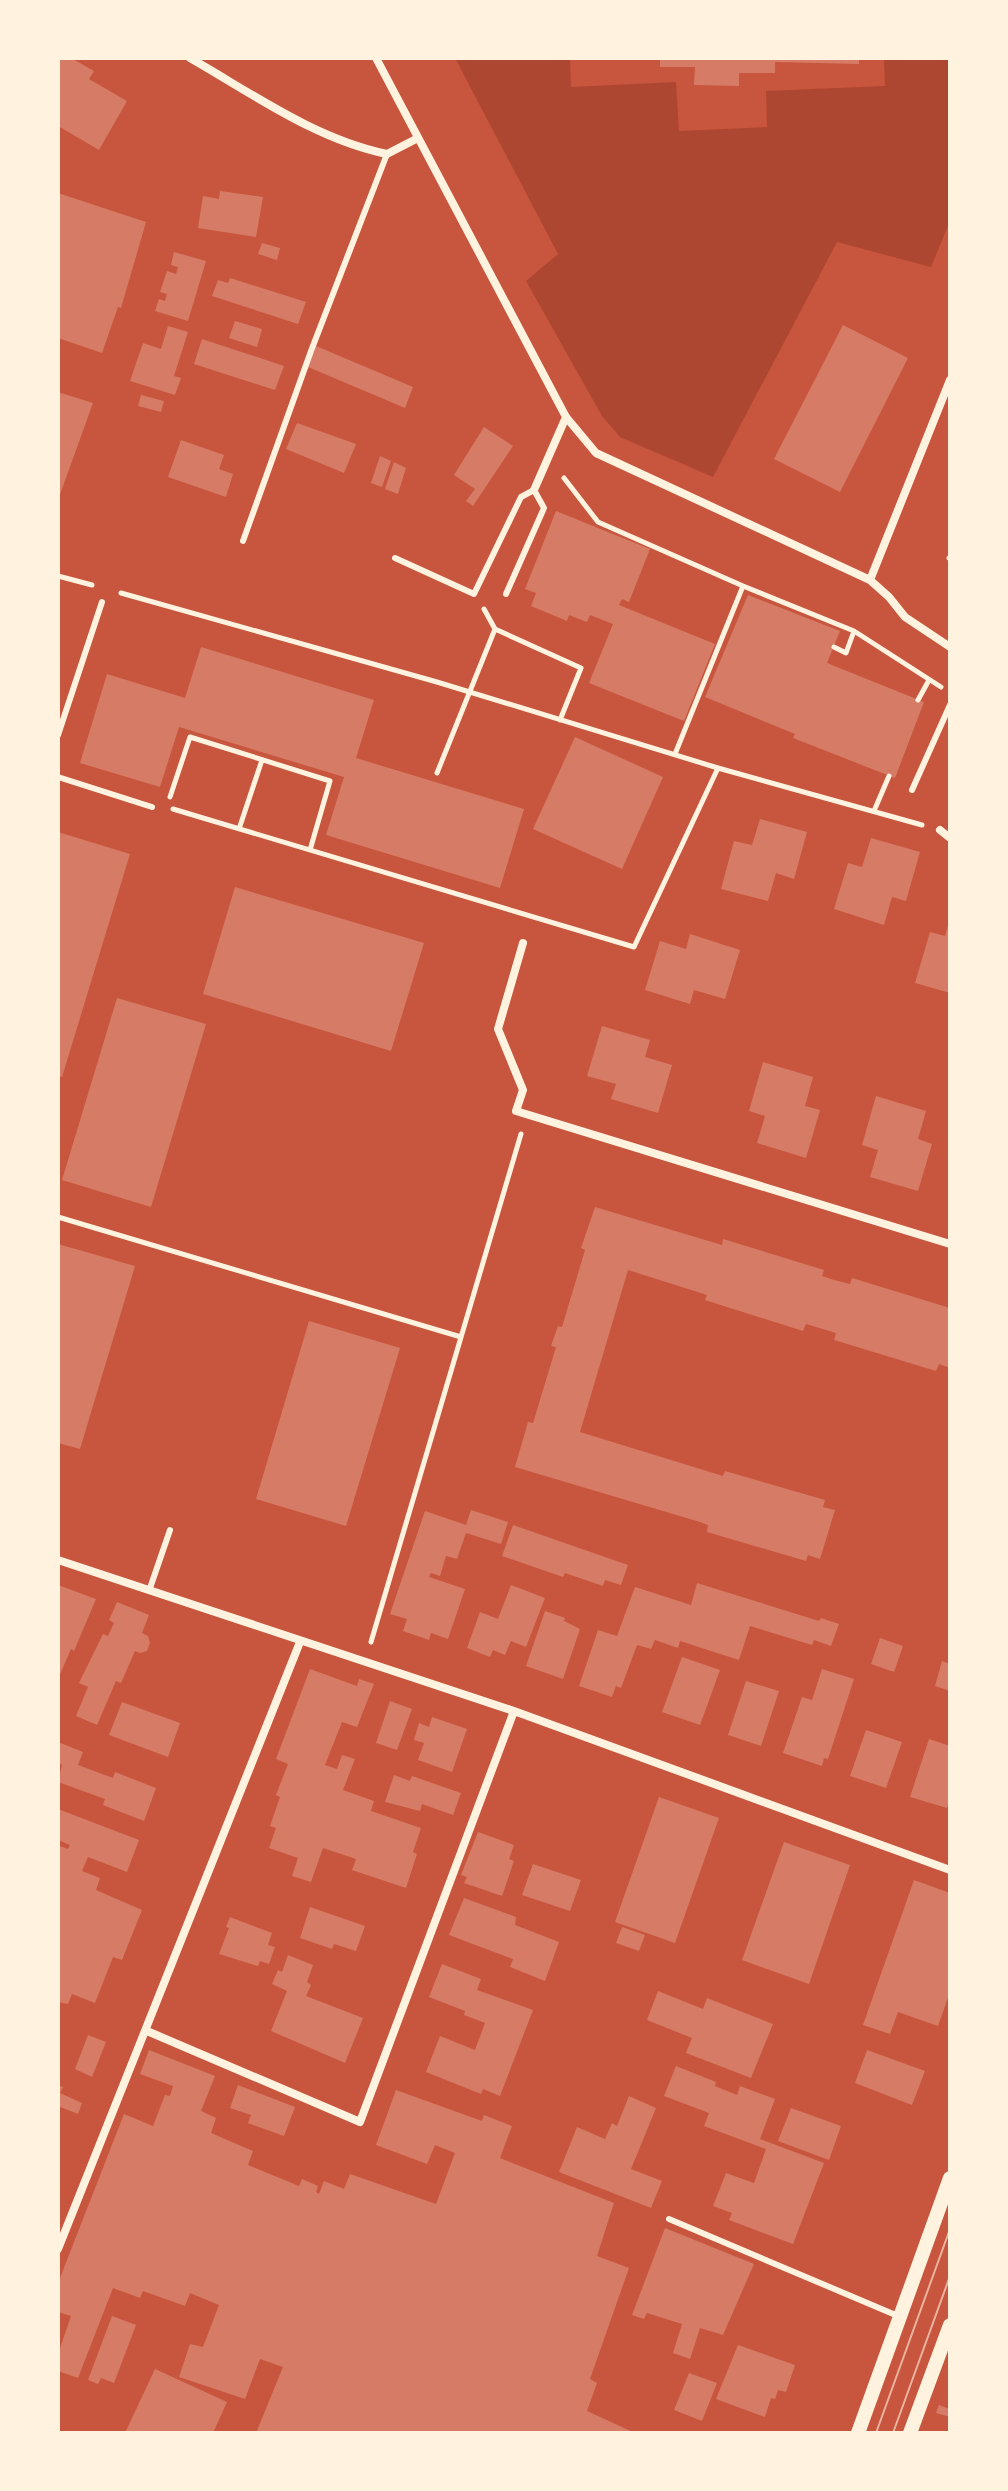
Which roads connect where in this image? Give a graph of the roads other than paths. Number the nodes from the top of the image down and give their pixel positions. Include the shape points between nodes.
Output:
1 (190, 58) edge
2 (376, 58) edge
3 (418, 138) junction
4 (387, 154) junction
5 (950, 380) edge
6 (566, 417) junction
7 (534, 490) junction
8 (243, 541) dead end
9 (395, 558) dead end
10 (870, 580) junction
11 (506, 594) dead end
12 (102, 602) dead end
13 (950, 647) edge
14 (950, 705) edge
15 (58, 735) edge
16 (58, 777) edge
17 (912, 790) dead end
18 (152, 807) dead end
19 (940, 830) road end
20 (950, 838) edge
21 (523, 943) dead end
22 (950, 1244) edge
23 (170, 1530) dead end
24 (58, 1560) edge
25 (149, 1591) junction
26 (300, 1642) junction
27 (514, 1711) junction
28 (950, 1870) edge
29 (147, 2031) junction
30 (950, 2178) edge
31 (669, 2219) dead end
32 (58, 2249) edge
33 (902, 2317) junction
34 (950, 2325) edge
35 (858, 2433) edge
36 (910, 2433) edge

1 - 4 street via 311,128 353,147
2 - 3 street
3 - 4 street
3 - 6 street
4 - 8 lane
5 - 10 street
6 - 7 street
6 - 10 street via 596,453
7 - 9 lane via 521,497 474,594
7 - 11 lane via 544,508
10 - 13 street via 905,617
12 - 15 lane
14 - 17 lane
16 - 18 lane
19 - 20 street
21 - 22 street via 498,1029 523,1090 516,1111
23 - 25 lane
24 - 25 street
25 - 26 street
26 - 27 street
26 - 29 street
27 - 28 street
27 - 29 street via 360,2122
29 - 32 street
30 - 33 street
31 - 33 lane
33 - 35 street
34 - 36 street

